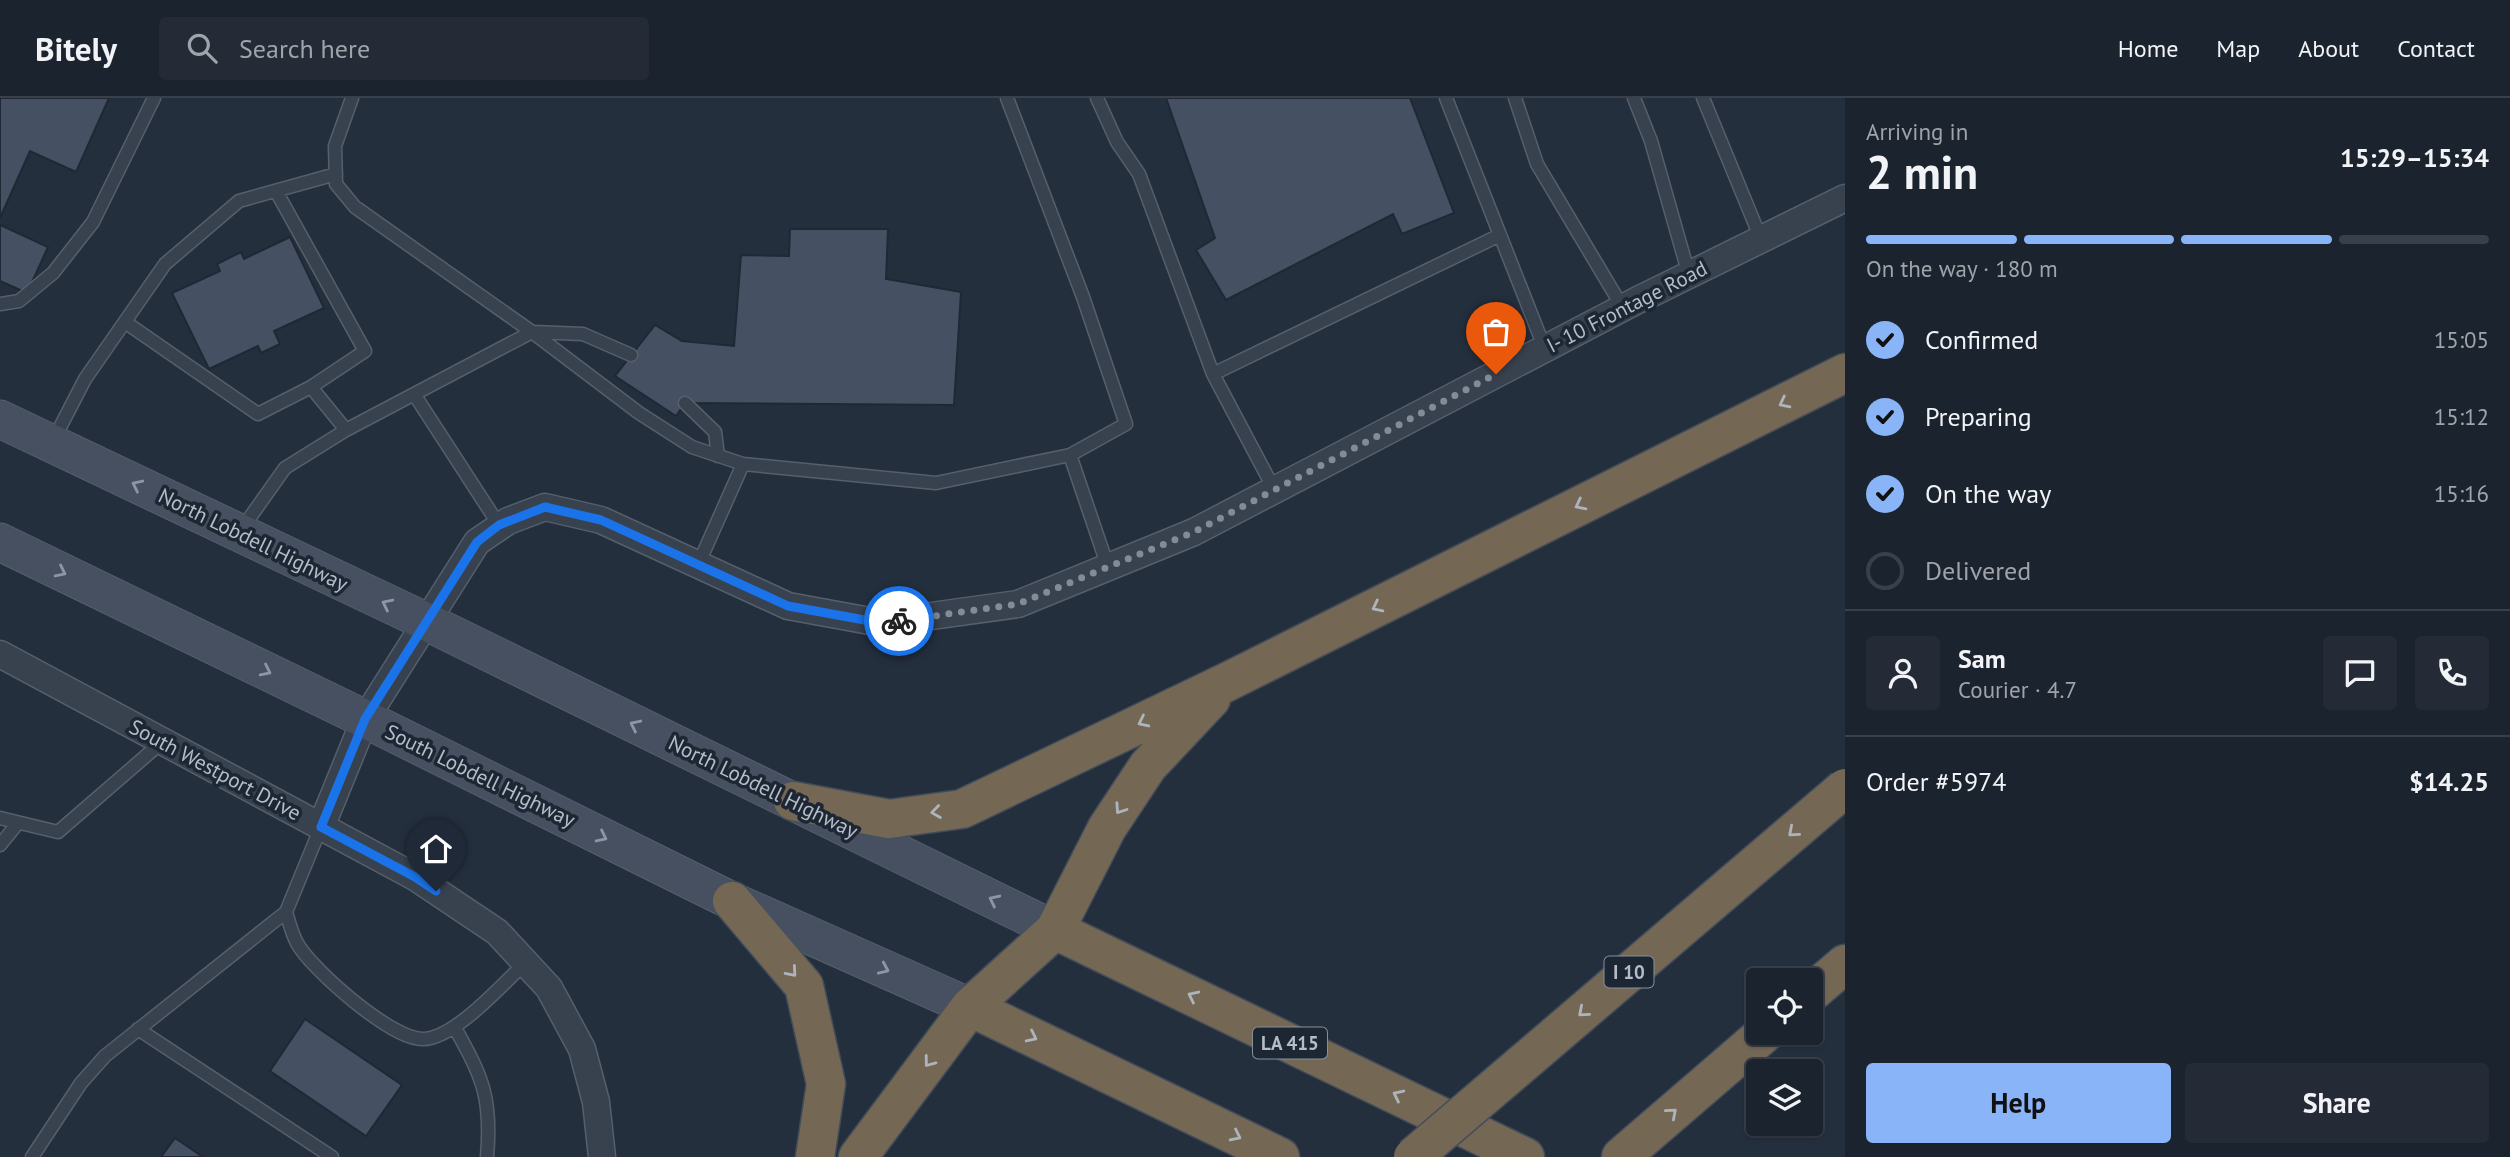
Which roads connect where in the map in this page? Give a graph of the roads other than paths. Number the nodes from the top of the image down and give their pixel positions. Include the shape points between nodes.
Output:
1 (154, 98) edge
2 (352, 98) edge
3 (1007, 98) edge
4 (1097, 98) edge
5 (1446, 98) edge
6 (1516, 98) edge
7 (1634, 98) edge
8 (1703, 98) edge
9 (336, 174) junction
10 (276, 191) junction
11 (1845, 198) edge
12 (1500, 235) junction
13 (1761, 239) junction
14 (1689, 275) junction
15 (0, 304) edge
16 (1623, 308) junction
17 (125, 322) junction
18 (532, 332) junction
19 (1545, 349) junction
20 (631, 355) dead end
21 (1213, 373) junction
22 (1845, 373) edge
23 (311, 387) junction
24 (414, 394) junction
25 (685, 403) dead end
26 (0, 419) edge
27 (346, 430) junction
28 (52, 444) junction
29 (1070, 455) junction
30 (718, 456) junction
31 (743, 464) junction
32 (1275, 489) junction
33 (499, 525) junction
34 (239, 533) junction
35 (0, 542) edge
36 (698, 565) junction
37 (1108, 567) junction
38 (427, 622) junction
39 (0, 653) edge
40 (1227, 682) junction
41 (365, 719) junction
42 (162, 741) junction
43 (1845, 788) edge
44 (793, 801) junction
45 (0, 818) edge
46 (18, 823) junction
47 (321, 827) junction
48 (0, 845) edge
49 (732, 901) junction
50 (286, 912) junction
51 (1055, 930) junction
52 (525, 963) junction
53 (1845, 964) edge
54 (1823, 983) edge
55 (970, 1007) junction
56 (455, 1028) junction
57 (138, 1029) junction
58 (1751, 1045) edge
59 (32, 1157) edge
60 (332, 1157) edge
61 (487, 1157) edge
62 (602, 1157) edge
63 (815, 1157) edge
64 (858, 1157) edge
65 (1280, 1157) edge
66 (1413, 1157) edge
67 (1525, 1157) edge
68 (1621, 1157) edge

1 - 15 lane via 93,222 53,273 19,301
2 - 9 lane via 335,146
3 - 29 lane via 1126,424
4 - 21 lane via 1139,174
5 - 12 lane
6 - 16 lane via 1536,164
7 - 14 lane
8 - 13 lane
9 - 10 lane
9 - 18 lane via 336,184 355,207
10 - 17 lane via 239,201 165,264
10 - 23 lane via 365,351
11 - 13 street, I- 10 Frontage Road
12 - 19 lane
12 - 21 lane
13 - 14 street, I- 10 Frontage Road
14 - 16 street, I- 10 Frontage Road
16 - 19 street, I- 10 Frontage Road
17 - 23 lane via 258,414
17 - 28 lane via 85,379
18 - 20 lane via 583,334
18 - 24 lane
18 - 30 lane via 639,413 692,447
19 - 32 street, I- 10 Frontage Road
21 - 32 lane
22 -> 40 highway
23 - 27 lane
24 - 27 lane
24 - 33 lane
25 - 30 lane via 715,432
26 - 28 street, North Lobdell Highway / LA 415
27 - 34 lane via 285,468
34 -> 28 street, North Lobdell Highway / LA 415
29 - 31 lane via 936,483
29 - 37 lane
30 - 31 lane
31 - 36 lane
32 - 37 street, I- 10 Frontage Road via 1194,532
33 - 36 street, I- 10 Frontage Road via 545,507 601,520
33 - 38 street, I- 10 Frontage Road via 477,542
38 -> 34 street, North Lobdell Highway / LA 415
35 -> 41 street, South Lobdell Highway
36 - 37 street, I- 10 Frontage Road via 788,606 881,623 1018,604
38 - 41 street
44 -> 38 street, North Lobdell Highway / LA 415
39 - 42 street, South Westport Drive
40 -> 44 highway via 962,809 889,818
40 -> 51 highway via 1149,766 1107,828
41 - 47 street
41 -> 49 street, South Lobdell Highway
42 - 46 lane via 58,832
42 - 47 street, South Westport Drive
43 -> 66 highway, I 10, bridge
51 -> 44 street, North Lobdell Highway / LA 415
45 - 46 lane
46 - 48 lane
47 - 50 lane
47 - 52 street, South Westport Drive via 415,877 497,932
49 -> 55 street, South Lobdell Highway
49 -> 63 highway via 804,986 826,1084
50 - 56 lane via 297,944 324,975 375,1018 401,1033 424,1039
50 - 57 lane
51 - 55 highway
67 -> 51 highway, North Lobdell Highway / LA 415
52 - 56 lane
52 - 62 street, South Westport Drive via 548,988 582,1049 596,1102
53 - 54 highway
55 -> 64 highway
55 -> 65 highway
56 - 61 lane via 479,1072 487,1101
57 - 59 lane via 80,1083
57 - 60 lane
68 -> 58 highway

